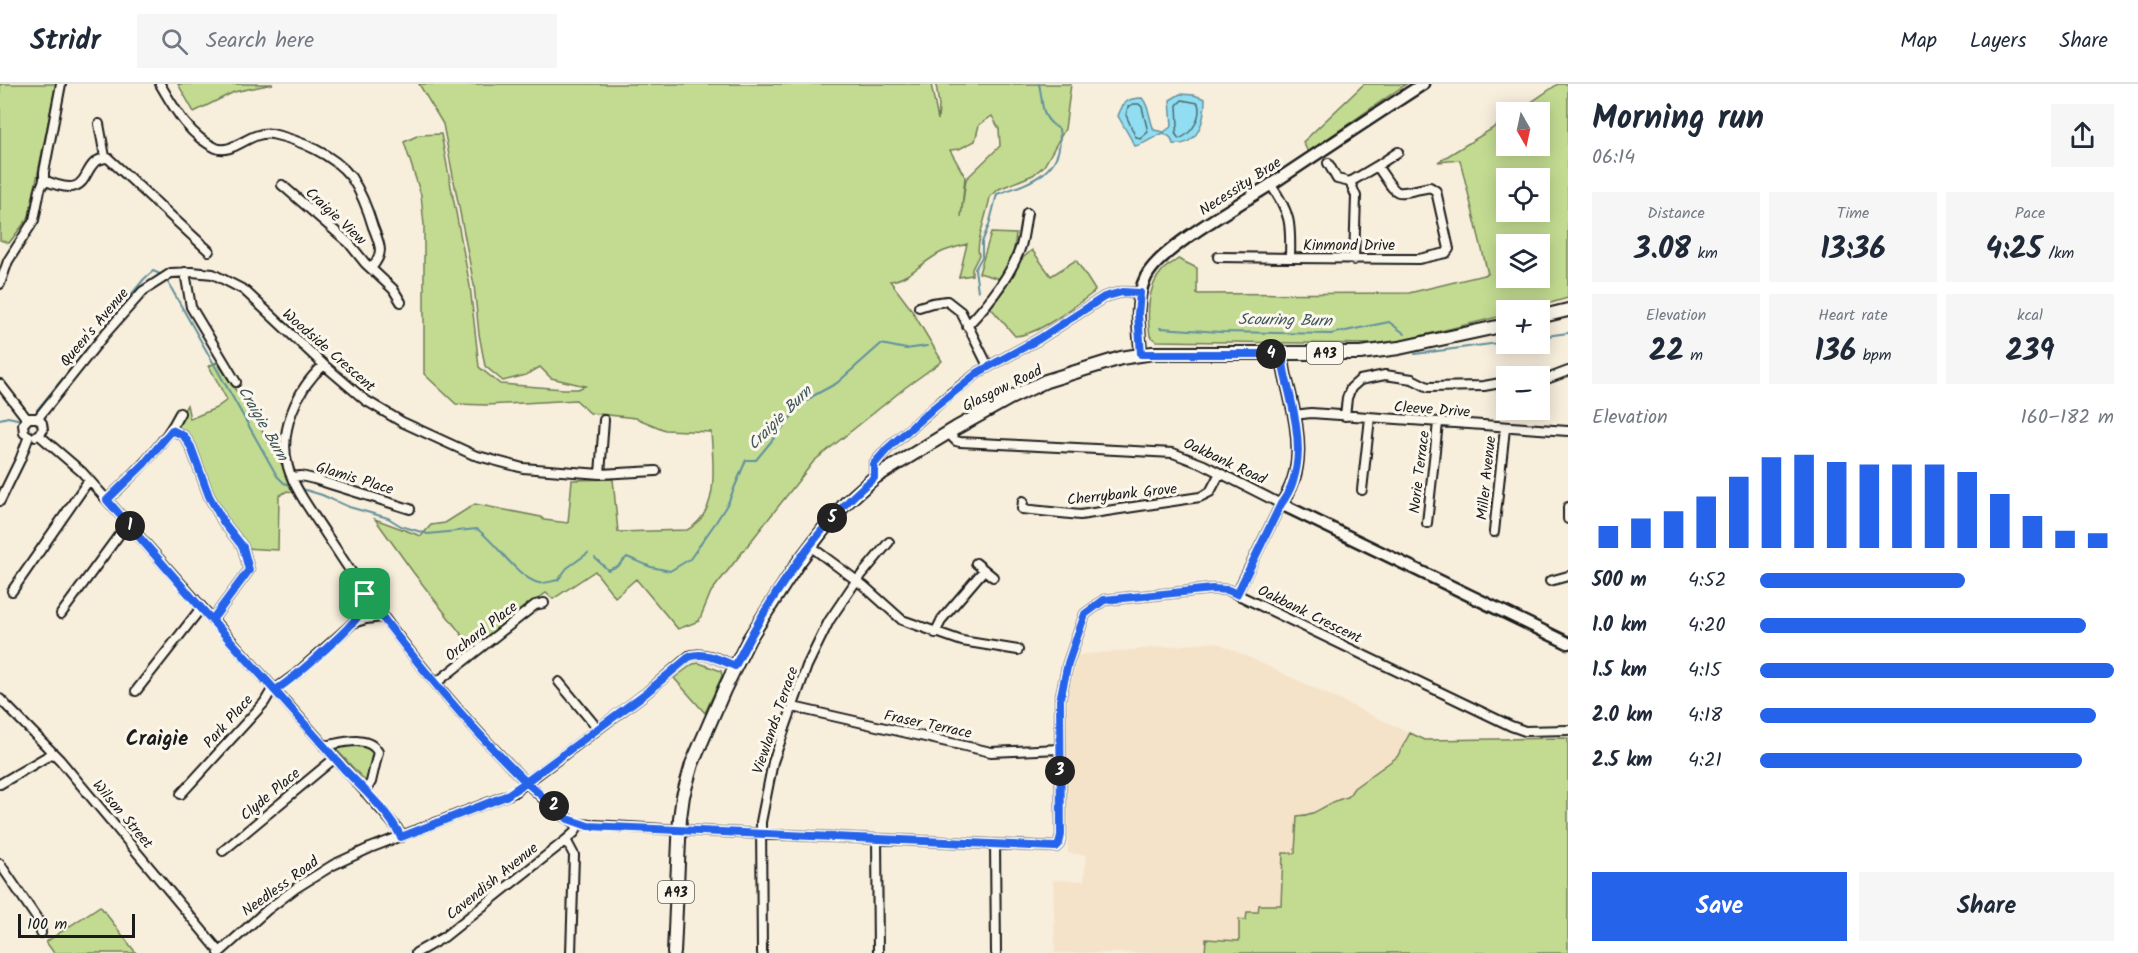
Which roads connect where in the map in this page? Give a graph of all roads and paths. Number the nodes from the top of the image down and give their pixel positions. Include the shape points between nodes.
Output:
1 (61, 84) edge
2 (160, 84) edge
3 (1423, 84) edge
4 (99, 124) dead end
5 (1398, 152) dead end
6 (105, 157) junction
7 (1328, 164) dead end
8 (1377, 166) junction
9 (44, 180) junction
10 (1350, 182) junction
11 (1270, 184) junction
12 (282, 185) dead end
13 (1027, 213) dead end
14 (209, 250) dead end
15 (1218, 257) dead end
16 (1290, 258) junction
17 (1354, 260) junction
18 (371, 268) junction
19 (185, 272) junction
20 (0, 284) edge
21 (1140, 293) junction
22 (401, 302) dead end
23 (919, 307) dead end
24 (1568, 310) edge
25 (1550, 314) edge
26 (967, 326) junction
27 (1496, 327) edge
28 (1141, 354) junction
29 (1283, 354) junction
30 (324, 365) junction
31 (988, 366) junction
32 (1567, 374) edge
33 (1550, 379) edge
34 (236, 382) dead end
35 (0, 384) edge
36 (1496, 384) edge
37 (180, 413) dead end
38 (1294, 415) junction
39 (1345, 416) junction
40 (38, 418) junction
41 (1370, 418) junction
42 (27, 419) junction
43 (604, 420) dead end
44 (1438, 423) junction
45 (1505, 428) junction
46 (172, 430) junction
47 (1568, 431) edge
48 (948, 433) junction
49 (39, 435) junction
50 (29, 436) junction
51 (656, 471) dead end
52 (1220, 473) junction
53 (600, 474) junction
54 (874, 478) junction
55 (89, 480) junction
56 (296, 484) junction
57 (1362, 490) dead end
58 (107, 500) junction
59 (0, 501) edge
60 (1023, 501) dead end
61 (1281, 504) junction
62 (1568, 507) edge
63 (410, 509) dead end
64 (1568, 519) edge
65 (1427, 523) dead end
66 (128, 524) junction
67 (1494, 532) dead end
68 (890, 542) dead end
69 (810, 546) junction
70 (975, 563) dead end
71 (984, 570) junction
72 (1568, 576) edge
73 (993, 578) dead end
74 (856, 581) junction
75 (1550, 582) dead end
76 (12, 591) dead end
77 (365, 594) junction
78 (1237, 594) junction
79 (544, 603) dead end
80 (201, 608) junction
81 (60, 614) dead end
82 (382, 617) junction
83 (212, 620) junction
84 (352, 623) junction
85 (935, 633) junction
86 (1568, 643) edge
87 (1018, 650) dead end
88 (735, 666) junction
89 (559, 682) dead end
90 (436, 684) junction
91 (275, 690) junction
92 (136, 691) dead end
93 (0, 699) edge
94 (793, 707) junction
95 (598, 729) junction
96 (1568, 730) edge
97 (324, 746) junction
98 (1060, 749) junction
99 (53, 753) junction
100 (335, 758) junction
101 (526, 782) junction
102 (0, 784) edge
103 (365, 792) junction
104 (181, 794) dead end
105 (578, 824) junction
106 (679, 830) junction
107 (761, 834) junction
108 (401, 837) junction
109 (877, 839) junction
110 (566, 840) junction
111 (995, 844) junction
112 (223, 851) dead end
113 (0, 864) edge
114 (41, 933) dead end
115 (219, 952) edge
116 (416, 953) edge
117 (571, 953) edge
118 (674, 953) edge
119 (762, 953) edge
120 (878, 953) edge
121 (996, 953) edge

1 - 9 street
2 - 18 street, Craigie View via 180,117 197,136 216,148 229,148 258,134 272,134 318,151 343,169 364,200 380,249
3 - 11 street, Necessity Brae
4 - 6 street
5 - 8 street
6 - 9 street via 91,165 85,180 77,186
6 - 14 street
7 - 10 street via 1337,179
8 - 10 street
8 - 17 street, Kinmond Drive via 1393,191 1434,188 1449,249 1419,259
9 - 20 street via 31,227 8,261
10 - 17 street via 1356,196
11 - 16 street, Kinmond Drive via 1289,216
11 - 21 street, Necessity Brae via 1155,262
12 - 18 street, Craigie View via 349,243
13 - 26 street via 1021,245 1011,269
15 - 16 street
16 - 17 street, Kinmond Drive
18 - 22 street, Craigie View
19 - 30 street, Woodside Crescent via 213,274 244,290
19 - 34 street via 190,307
19 - 40 street, Queen's Avenue via 165,275 134,299
21 - 28 street, Necessity Brae
21 - 31 street via 1104,297
23 - 26 street via 947,302 961,312
24 - 25 main road
26 - 31 street
27 - 29 main road, Glasgow Road / A93 via 1360,353
28 - 29 main road, Glasgow Road / A93
28 - 48 main road, Glasgow Road / A93 via 1032,387
29 - 38 street via 1282,368
30 - 53 street, Woodside Crescent via 365,400 474,455 523,468
30 - 56 street via 298,398 289,422 285,449
31 - 54 street via 888,448 874,464
32 - 33 street
35 - 42 street
36 - 39 street via 1428,387 1412,379 1385,375 1360,380 1351,388
37 - 46 street
38 - 39 street, Cleeve Drive
38 - 61 street via 1298,456 1292,485
39 - 41 street, Cleeve Drive
40 - 42 street
40 - 49 street via 43,426
41 - 44 street, Cleeve Drive
41 - 57 street
42 - 50 street via 23,427
43 - 53 street
44 - 45 street, Cleeve Drive
44 - 65 street, Norie Terrace
45 - 47 street, Cleeve Drive
45 - 67 street, Miller Avenue
46 - 58 street
46 - 83 street via 184,436 191,447 212,502 248,559 249,570
48 - 52 street, Oakbank Road via 960,442 1173,453
48 - 54 main road, Glasgow Road / A93
49 - 50 street
49 - 55 street
50 - 59 street
51 - 53 street, Woodside Crescent
52 - 60 street, Cherrybank Grove via 1204,496 1080,515 1022,509
52 - 61 street, Oakbank Road
54 - 69 main road, Glasgow Road / A93 via 846,503
55 - 58 street
55 - 76 street
56 - 63 street, Glamis Place via 301,476
56 - 77 street
58 - 66 street
61 - 78 street
61 - 86 street, Oakbank Road
62 - 64 street
66 - 80 street
66 - 81 street
68 - 74 street, Viewlands Terrace
69 - 74 street
69 - 88 main road, Glasgow Road / A93
70 - 71 street
71 - 73 street
71 - 85 street
72 - 75 street
74 - 85 street via 902,620
74 - 94 street, Viewlands Terrace via 829,621
77 - 82 street
77 - 84 street, Park Place
78 - 96 street, Oakbank Crescent via 1511,726 1525,731
78 - 98 street, Oakbank Crescent via 1212,589 1104,600 1085,614 1060,700
79 - 90 street, Orchard Place via 535,605
80 - 83 street
80 - 92 street
82 - 84 street
82 - 90 street
83 - 91 street
84 - 91 street, Park Place
85 - 87 street
88 - 95 street, Needless Road via 706,656 689,657
88 - 106 main road, Glasgow Road / A93 via 692,764
89 - 95 street
90 - 101 street
91 - 97 street
91 - 104 street, Park Place
93 - 99 street, Wilson Street
94 - 98 street, Fraser Terrace via 991,752
94 - 107 street, Viewlands Terrace via 773,762
95 - 101 street, Needless Road
97 - 100 street
97 - 103 street via 367,741 374,745 378,752
98 - 111 street, Oakbank Crescent via 1059,844
99 - 102 street
99 - 115 street, Wilson Street
100 - 103 street
100 - 112 street, Clyde Place
101 - 105 street
101 - 108 street, Needless Road via 506,796
103 - 108 street
105 - 106 street
105 - 110 street, Cavendish Avenue
106 - 107 street
106 - 118 main road, Glasgow Road / A93
107 - 109 street
107 - 119 street, Viewlands Terrace
108 - 115 street, Needless Road via 333,865 296,888
109 - 111 street
109 - 120 street
110 - 116 street, Cavendish Avenue via 444,937
110 - 117 street via 574,855
111 - 121 street
113 - 114 street via 40,924

